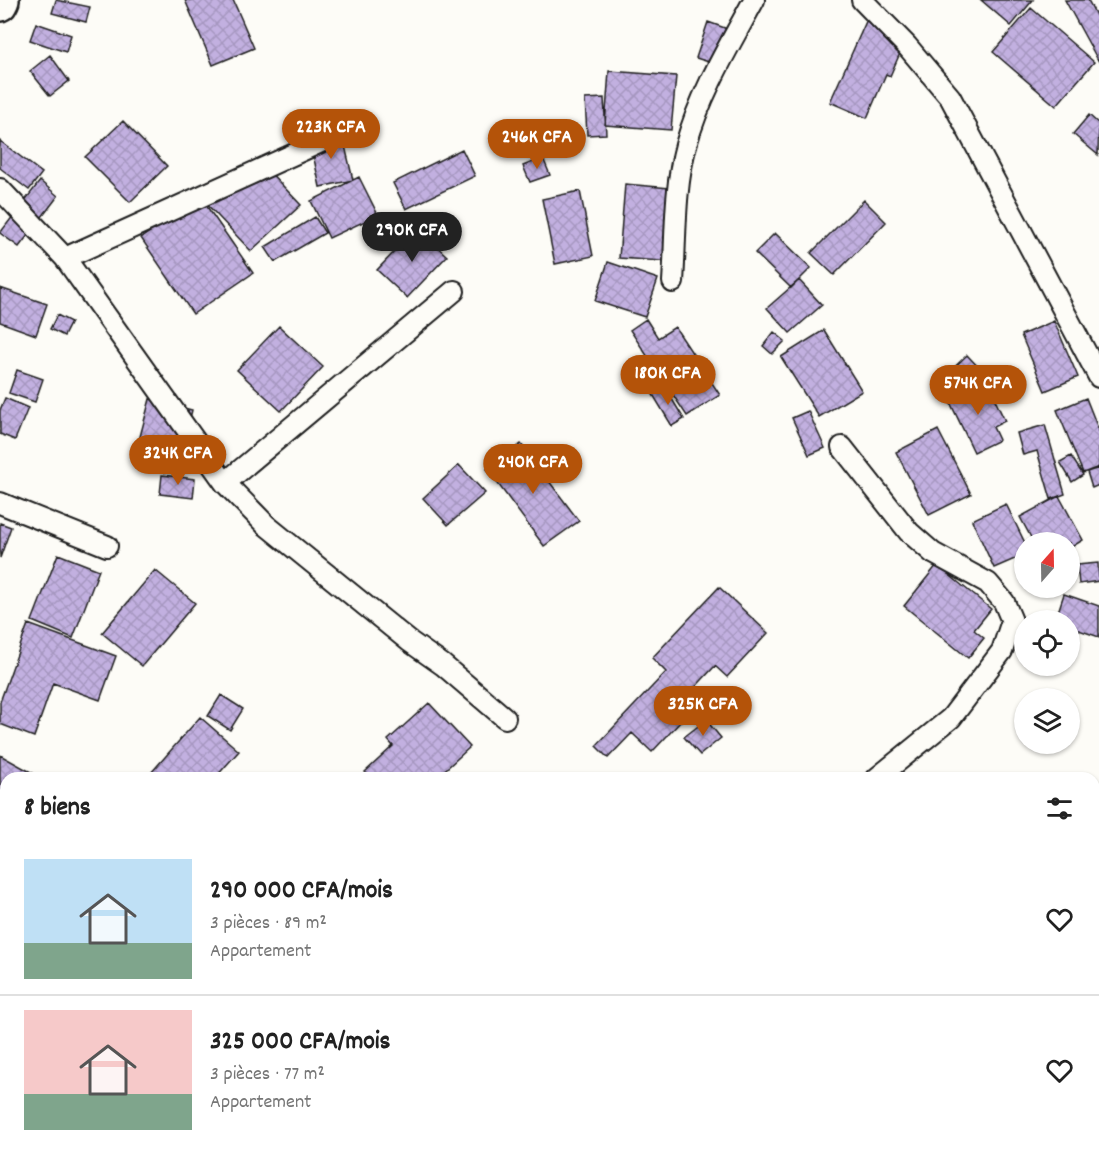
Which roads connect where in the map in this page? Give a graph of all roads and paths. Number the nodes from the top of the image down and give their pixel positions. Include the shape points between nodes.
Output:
1 (2, 0) edge
2 (754, 0) edge
3 (862, 0) edge
4 (0, 4) edge
5 (323, 141) dead end
6 (0, 189) edge
7 (64, 258) junction
8 (673, 282) dead end
9 (454, 291) dead end
10 (1099, 377) edge
11 (842, 447) dead end
12 (225, 483) junction
13 (0, 503) edge
14 (107, 546) dead end
15 (505, 718) dead end
16 (884, 772) edge

1 - 4 highway
2 - 8 street via 700,105 686,144 679,177
3 - 10 street via 950,97
5 - 7 street
6 - 7 street
7 - 12 street
9 - 12 street
11 - 16 street via 909,532 933,553 988,583 1004,602 1012,621 1002,651 951,718
12 - 15 street via 266,525
13 - 14 street

